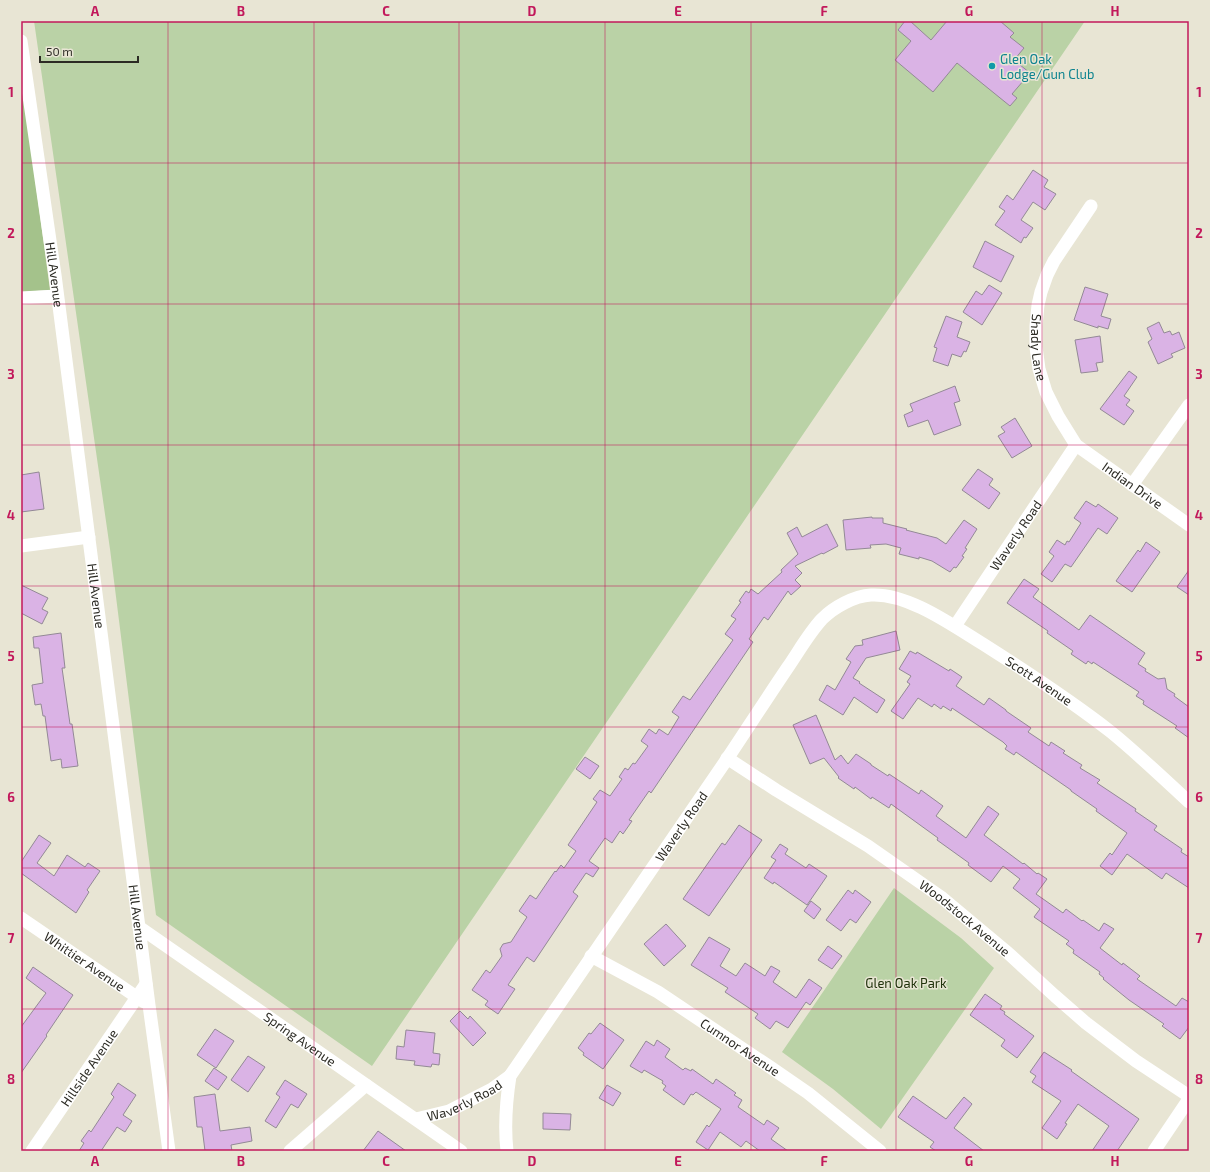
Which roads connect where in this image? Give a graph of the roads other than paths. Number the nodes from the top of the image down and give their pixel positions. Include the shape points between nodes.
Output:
1 (21, 42) edge
2 (1091, 206) dead end
3 (57, 296) junction
4 (21, 298) edge
5 (1189, 405) edge
6 (1076, 445) junction
7 (1132, 485) junction
8 (1189, 525) edge
9 (88, 537) junction
10 (21, 546) edge
11 (869, 595) joint
12 (954, 626) junction
13 (727, 758) junction
14 (1189, 802) edge
15 (21, 918) edge
16 (139, 927) junction
17 (591, 956) junction
18 (146, 984) junction
19 (137, 998) junction
20 (149, 1005) junction
21 (510, 1076) junction
22 (366, 1085) junction
23 (1189, 1096) edge
24 (1189, 1099) edge
25 (416, 1119) junction
26 (32, 1151) edge
27 (169, 1151) edge
28 (290, 1151) edge
29 (461, 1151) edge
30 (507, 1151) edge
31 (880, 1151) edge
32 (1154, 1151) edge

1 - 3 street, Hill Avenue
2 - 6 street, Shady Lane via 1047,275 1038,305 1036,326 1039,369 1046,392
3 - 4 street
3 - 9 street, Hill Avenue
5 - 7 street
6 - 7 street, Indian Drive
6 - 12 street, Waverly Road
7 - 8 street, Indian Drive
9 - 10 street
9 - 16 street, Hill Avenue
11 - 12 street, Scott Avenue via 901,599
11 - 13 street, Waverly Road via 840,605 820,621
12 - 14 street, Scott Avenue via 1039,680 1110,731
13 - 17 street, Waverly Road
13 - 23 street, Woodstock Avenue via 868,846 941,897 1086,1023 1136,1062
15 - 19 street, Whittier Avenue
16 - 18 street, Hill Avenue
16 - 22 street, Spring Avenue
17 - 21 street, Waverly Road
17 - 31 street, Cumnor Avenue via 658,992 770,1066
18 - 19 street, Hillside Avenue
18 - 20 street, Hill Avenue
19 - 20 street, Whittier Avenue
19 - 26 street, Hillside Avenue
20 - 27 street, Hill Avenue
21 - 25 street, Waverly Road via 492,1089 450,1111
21 - 30 street, Waverly Road via 505,1105
22 - 25 street, Spring Avenue
22 - 28 street
24 - 32 street
25 - 29 street, Spring Avenue

